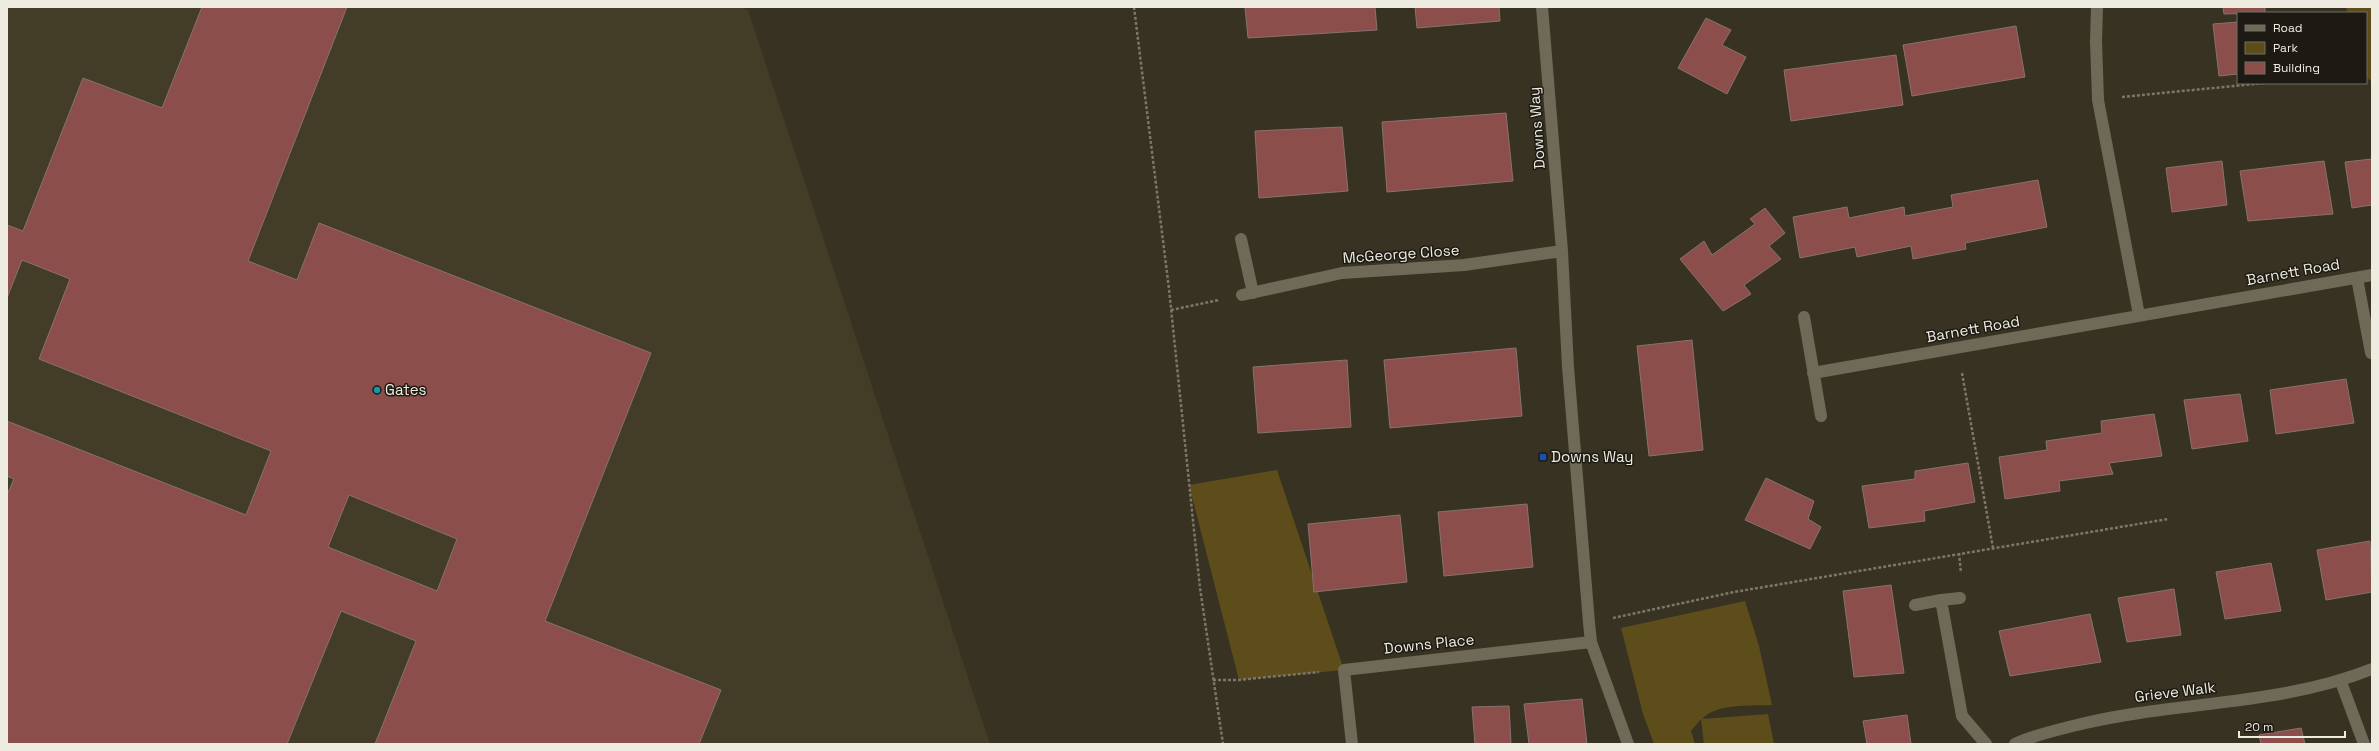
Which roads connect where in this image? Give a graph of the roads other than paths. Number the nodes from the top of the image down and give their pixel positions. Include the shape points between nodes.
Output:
1 (1542, 7) edge
2 (2097, 7) edge
3 (1241, 239) dead end
4 (1562, 251) junction
5 (2372, 275) edge
6 (2357, 278) junction
7 (2139, 315) junction
8 (1804, 317) dead end
9 (2371, 353) dead end
10 (1813, 373) junction
11 (1820, 416) dead end
12 (1960, 598) dead end
13 (1941, 600) junction
14 (1915, 604) dead end
15 (1591, 642) junction
16 (2372, 669) edge
17 (2341, 682) junction
18 (1352, 744) edge
19 (1628, 744) edge
20 (1986, 744) edge
21 (2015, 744) edge
22 (2364, 744) edge

1 - 4 street, Downs Way
2 - 7 street via 2098,100
3 - 4 street, McGeorge Close via 1248,294 1342,273 1464,265
4 - 15 street, Downs Way via 1568,367
5 - 6 street, Barnett Road
6 - 7 street, Barnett Road
6 - 9 street, Barnett Road
7 - 10 street, Barnett Road
8 - 10 street
10 - 11 street
12 - 13 street
13 - 14 street
13 - 20 street via 1962,716
15 - 18 street, Downs Place via 1344,670
15 - 19 street, Downs Way
16 - 17 street, Grieve Walk
17 - 21 street, Grieve Walk via 2268,697 2121,715 2033,736
17 - 22 street

